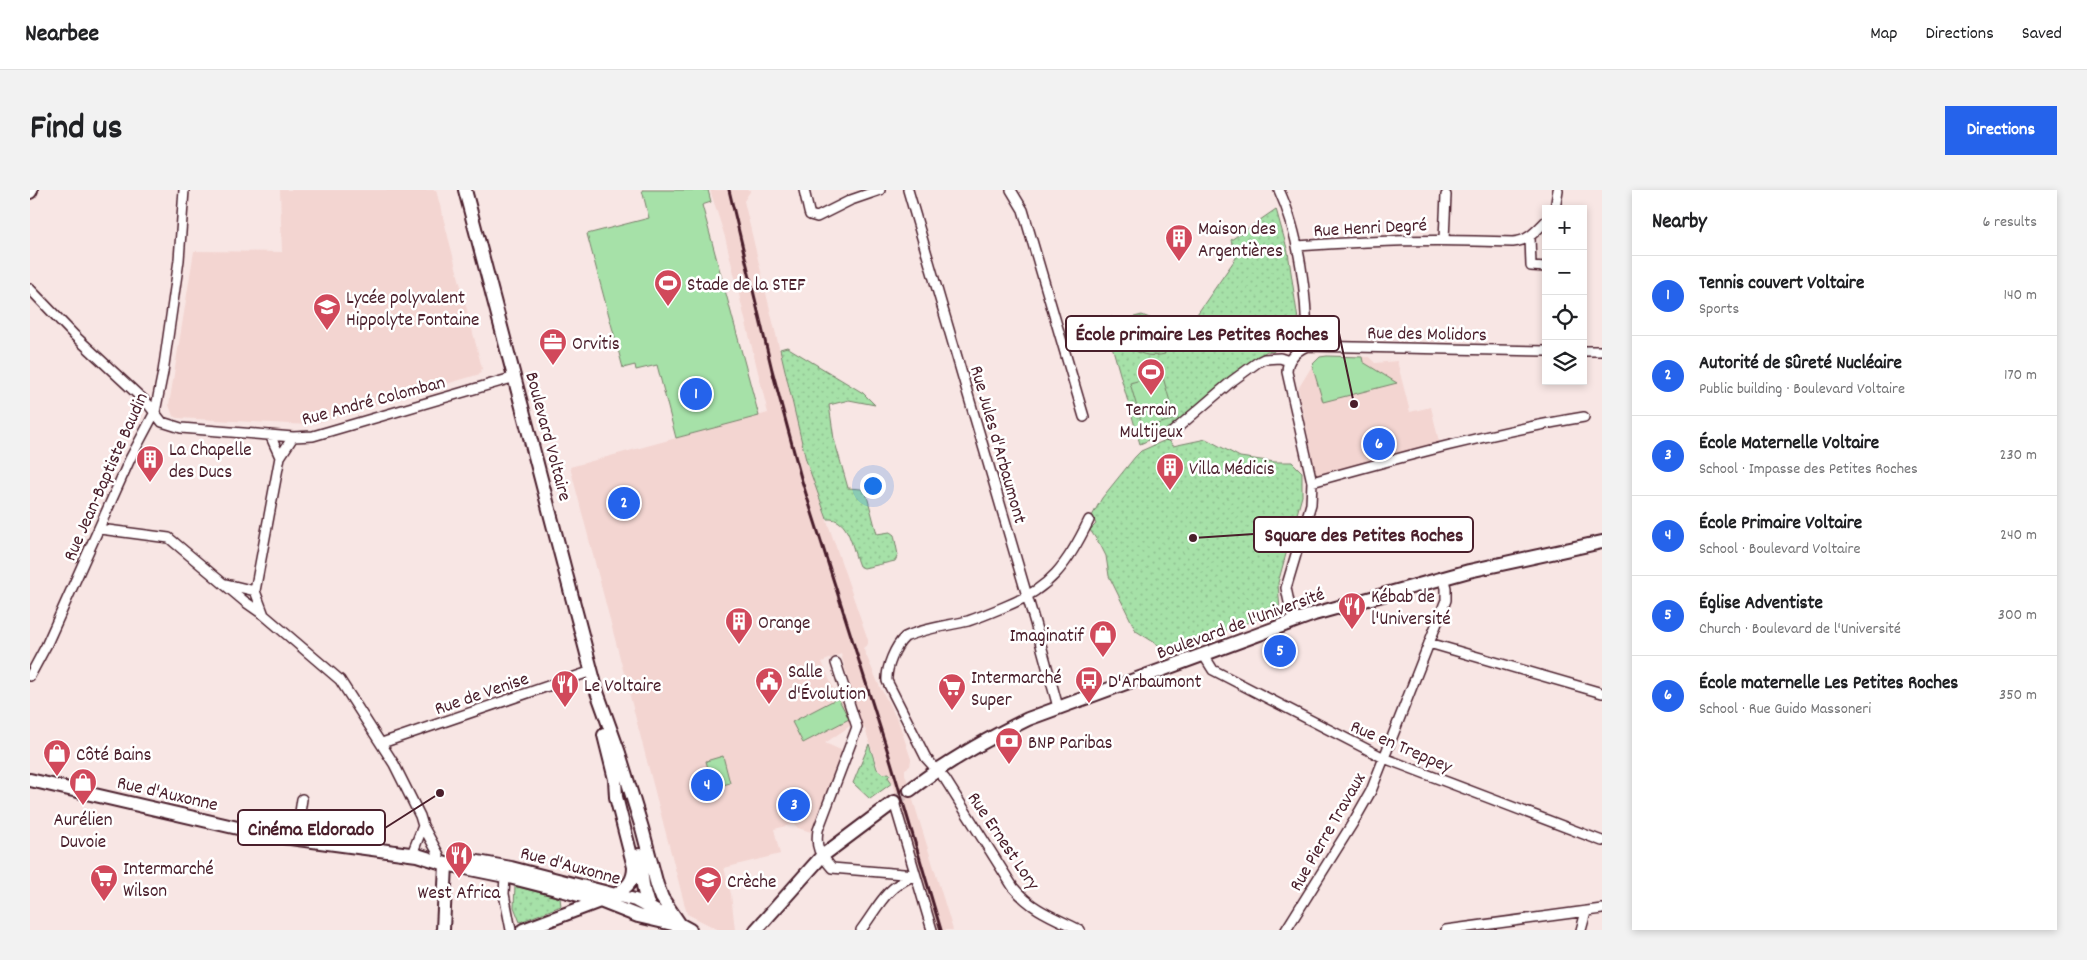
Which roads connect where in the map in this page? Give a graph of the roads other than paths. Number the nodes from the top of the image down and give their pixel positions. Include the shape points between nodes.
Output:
1 (184, 190) edge
2 (465, 190) edge
3 (804, 190) edge
4 (880, 190) edge
5 (908, 190) edge
6 (1011, 190) edge
7 (1279, 190) edge
8 (1558, 190) edge
9 (1446, 195) dead end
10 (1556, 205) edge
11 (1542, 225) edge
12 (1530, 237) junction
13 (1444, 239) junction
14 (1297, 246) junction
15 (1542, 267) edge
16 (30, 289) edge
17 (1307, 346) junction
18 (1542, 351) edge
19 (1587, 351) edge
20 (1602, 351) edge
21 (1289, 361) junction
22 (515, 377) junction
23 (154, 412) junction
24 (1084, 417) dead end
25 (1584, 417) dead end
26 (270, 435) junction
27 (1170, 435) dead end
28 (293, 437) junction
29 (280, 457) junction
30 (1312, 482) junction
31 (1089, 520) dead end
32 (100, 529) junction
33 (1602, 542) edge
34 (1443, 577) junction
35 (221, 582) junction
36 (255, 591) junction
37 (1028, 597) junction
38 (264, 615) junction
39 (1293, 621) junction
40 (1429, 643) junction
41 (1203, 654) junction
42 (836, 663) dead end
43 (592, 671) junction
44 (30, 676) edge
45 (597, 692) junction
46 (1602, 693) edge
47 (1058, 707) junction
48 (382, 743) junction
49 (1384, 758) junction
50 (937, 772) junction
51 (615, 779) junction
52 (30, 780) edge
53 (910, 790) tunnel mouth
54 (302, 798) dead end
55 (894, 802) joint
56 (423, 826) junction
57 (296, 839) junction
58 (1602, 841) edge
59 (414, 855) junction
60 (822, 856) junction
61 (443, 860) junction
62 (915, 875) junction
63 (505, 876) junction
64 (657, 884) junction
65 (567, 887) junction
66 (614, 895) junction
67 (600, 901) junction
68 (645, 903) junction
69 (618, 908) junction
70 (1602, 910) edge
71 (1586, 912) junction
72 (558, 916) junction
73 (659, 922) junction
74 (685, 928) edge
75 (443, 930) edge
76 (511, 930) edge
77 (523, 930) edge
78 (756, 930) edge
79 (861, 930) edge
80 (932, 930) edge
81 (1080, 930) edge
82 (1286, 930) edge
83 (1446, 930) edge
84 (1582, 930) edge

1 - 23 street, Rue Jean-Baptiste Baudin via 179,260
2 - 22 main road, Boulevard Voltaire
3 - 4 street via 809,212 817,217
5 - 37 street, Rue Jules d'Arbaumont
6 - 24 street via 1023,210
7 - 14 street
8 - 10 street
9 - 13 street, Rue Henri Degré
11 - 12 street
12 - 13 street, Rue Henri Degré via 1513,242
12 - 15 street via 1531,266
13 - 14 street, Rue Henri Degré
14 - 17 street
16 - 23 street, Rue André Colomban
17 - 18 street, Rue des Molidors
17 - 21 street
19 - 20 street
21 - 27 street via 1280,358 1258,362
21 - 30 street via 1286,372
22 - 28 street, Rue André Colomban via 313,436
22 - 43 main road, Boulevard Voltaire
23 - 26 street, Rue André Colomban via 162,422 181,428
23 - 32 street, Rue Jean-Baptiste Baudin
25 - 30 street via 1443,447
26 - 28 street, Rue André Colomban
26 - 29 street
28 - 29 street
29 - 36 street
30 - 39 street via 1310,504 1286,588
31 - 37 street via 1076,548 1061,569
32 - 35 street via 169,538
32 - 44 street, Rue Jean-Baptiste Baudin
33 - 34 main road, Boulevard de l'Université
34 - 39 main road, Boulevard de l'Université
34 - 40 street, Rue Pierre Travaux via 1446,600
35 - 36 street
35 - 38 street
36 - 38 street
37 - 47 street, Rue Jules d'Arbaumont
37 - 50 street, Rue Ernest Lory via 980,617 909,635 902,640 888,669 887,681 926,758
38 - 48 street via 340,680
39 - 41 main road, Boulevard de l'Université
40 - 46 street
40 - 49 street, Rue Pierre Travaux
41 - 47 main road, Boulevard de l'Université
41 - 49 street, Rue en Treppey via 1213,670
42 - 60 street via 857,727 818,830 816,843
43 - 45 main road, Boulevard Voltaire
43 - 48 street, Rue de Venise
45 - 51 main road, Boulevard Voltaire via 596,702
45 - 64 main road, Boulevard Voltaire
47 - 50 main road, Boulevard de l'Université via 999,734
48 - 56 street
49 - 58 street, Rue en Treppey
49 - 82 street, Rue Pierre Travaux via 1354,821
50 - 53 main road, Boulevard de l'Université
50 - 81 street, Rue Ernest Lory via 1024,900 1035,909
51 - 66 main road, Boulevard Voltaire via 616,797 634,875 630,883
51 - 68 main road, Boulevard Voltaire via 635,837 643,872
52 - 57 main road, Rue d'Auxonne
54 - 57 street
55 - 60 main road
55 - 62 street
56 - 59 street
56 - 61 street
57 - 59 main road, Rue d'Auxonne
59 - 61 main road, Rue d'Auxonne
60 - 62 street via 832,868
60 - 78 main road
61 - 63 main road, Rue d'Auxonne
61 - 65 main road, Rue d'Auxonne via 470,860 511,868
61 - 75 main road
62 - 79 street via 896,883
62 - 80 street
63 - 65 main road, Rue d'Auxonne
63 - 76 street via 504,894
64 - 68 main road
64 - 74 main road, Boulevard Voltaire via 662,898
65 - 66 main road, Rue d'Auxonne
65 - 67 main road, Rue d'Auxonne
65 - 72 main road via 568,902
66 - 68 main road, Rue d'Auxonne
67 - 69 main road, Rue d'Auxonne
67 - 72 main road
68 - 69 main road
68 - 73 main road, Boulevard Voltaire
68 - 74 main road, Rue d'Auxonne
69 - 73 main road, Rue d'Auxonne
70 - 71 street
71 - 83 street
71 - 84 street
72 - 77 main road
73 - 74 main road, Rue d'Auxonne

